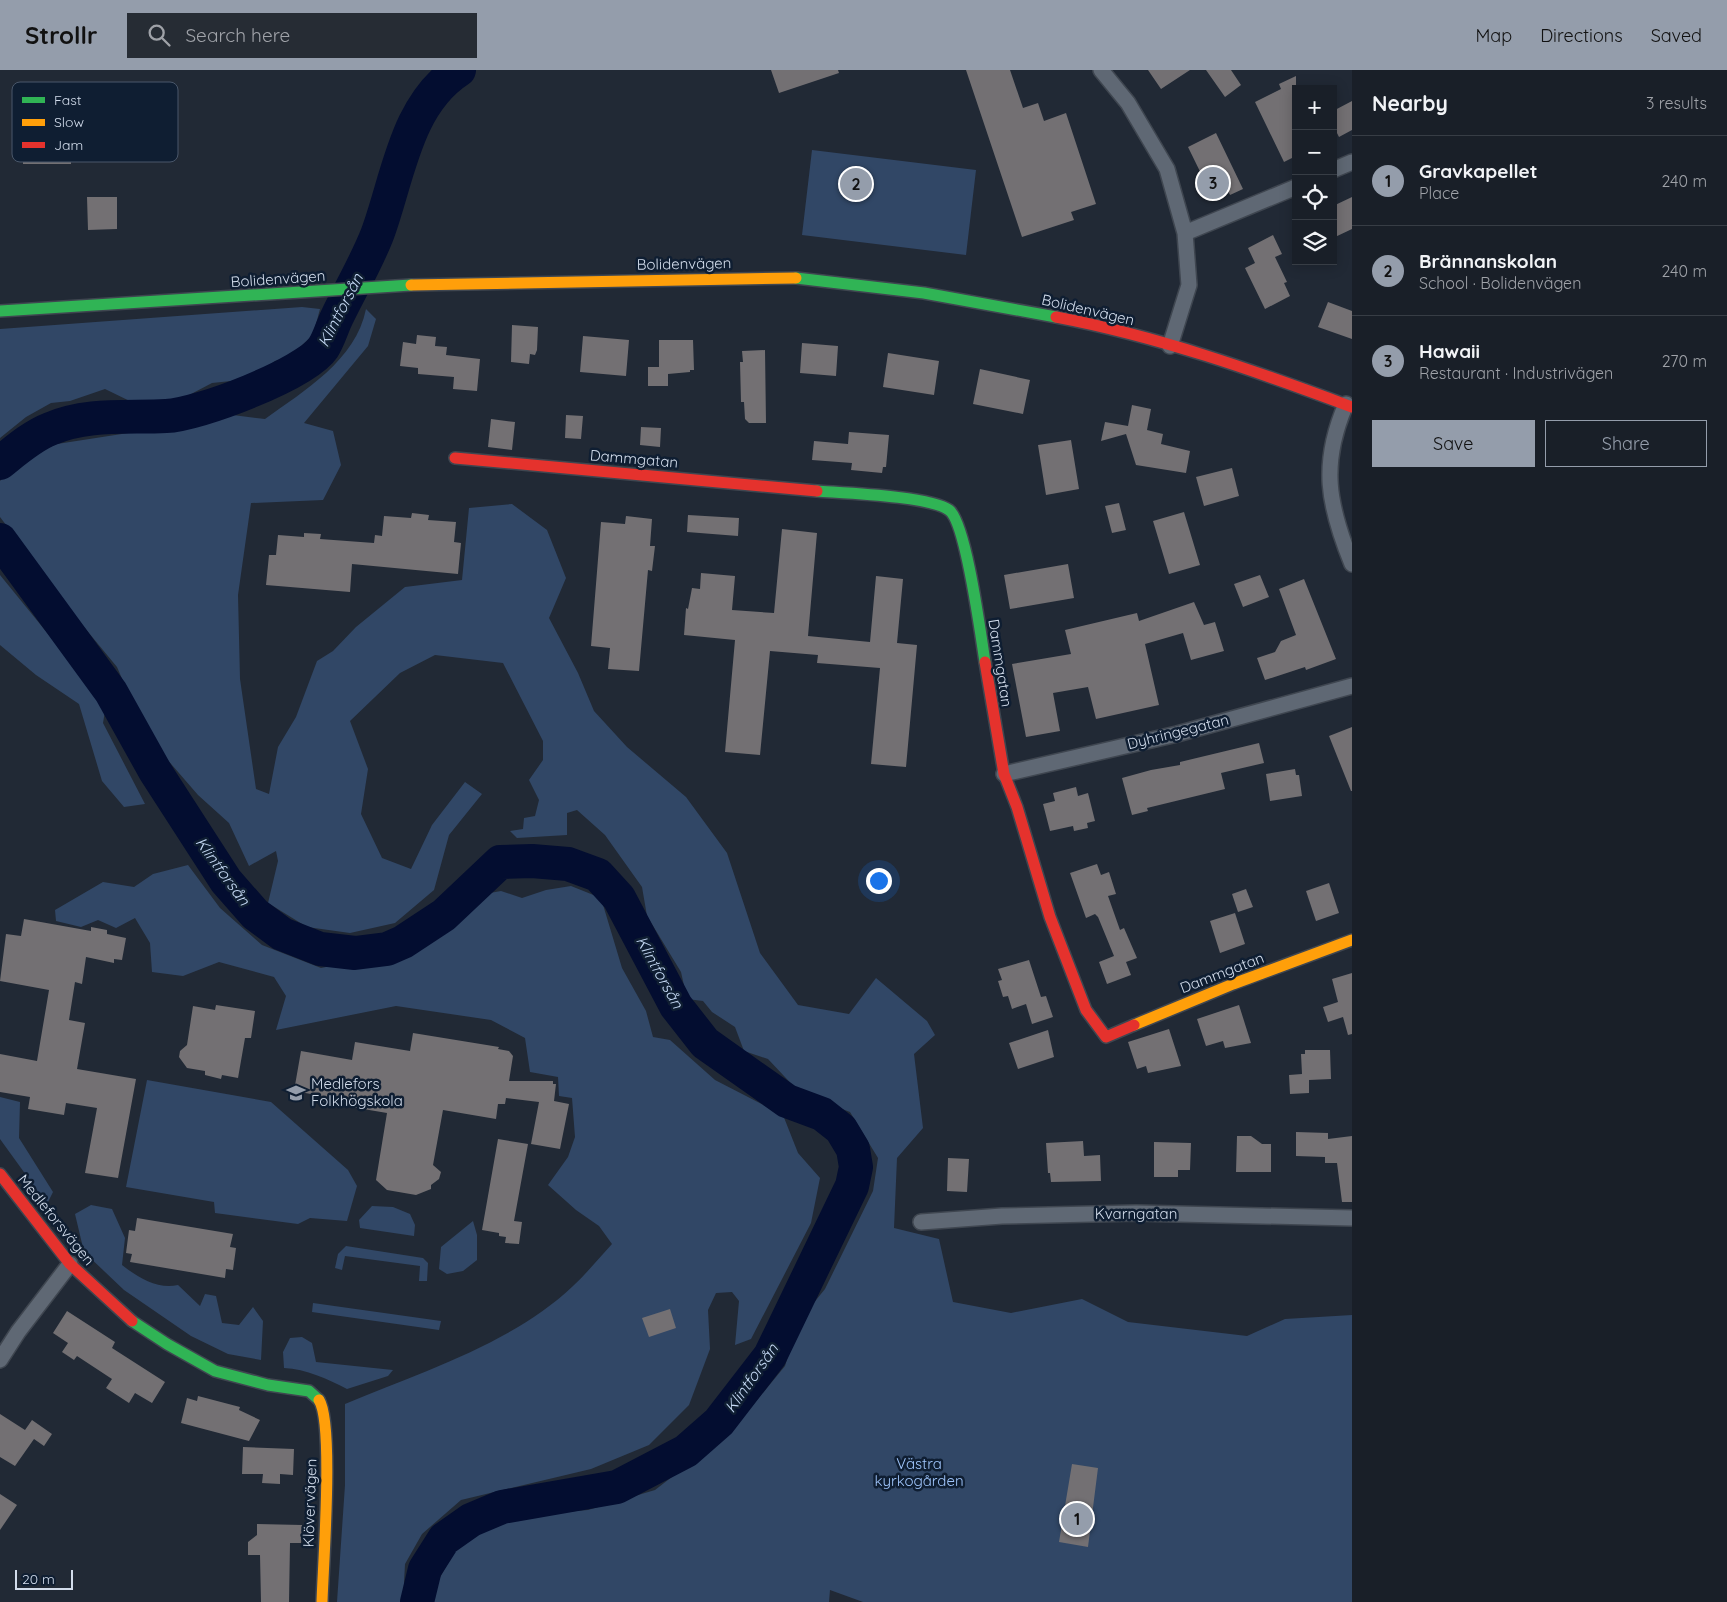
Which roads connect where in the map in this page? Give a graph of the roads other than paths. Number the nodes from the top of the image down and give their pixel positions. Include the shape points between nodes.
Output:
1 (1101, 70) edge
2 (1352, 162) edge
3 (1337, 168) edge
4 (1292, 189) edge
5 (1185, 233) junction
6 (0, 311) edge
7 (1170, 346) junction
8 (1349, 405) edge
9 (455, 458) dead end
10 (1352, 564) edge
11 (1352, 686) edge
12 (1004, 774) junction
13 (1352, 940) edge
14 (0, 1174) edge
15 (1352, 1218) edge
16 (921, 1222) dead end
17 (70, 1264) junction
18 (0, 1360) edge
19 (323, 1406) joint
20 (322, 1602) edge

1 - 5 street via 1128,103 1168,169
2 - 3 street
4 - 5 street
5 - 7 street via 1189,285
6 - 7 street, Bolidenvägen via 401,285 788,277 984,302 1091,324
7 - 8 street, Bolidenvägen via 1259,372
8 - 10 street via 1337,423 1330,450 1328,482
9 - 12 street, Dammgatan via 899,498 949,510 955,518 969,567
11 - 12 street, Dyhringegatan via 1177,734
12 - 13 street, Dammgatan via 1050,917 1086,1010 1106,1037 1233,984
14 - 17 street, Medleforsvägen
15 - 16 street, Kvarngatan via 1136,1213 1002,1216
17 - 18 street
17 - 19 street, Medleforsvägen via 130,1320 215,1371 268,1385 309,1391
19 - 20 street, Klövervägen via 327,1437

